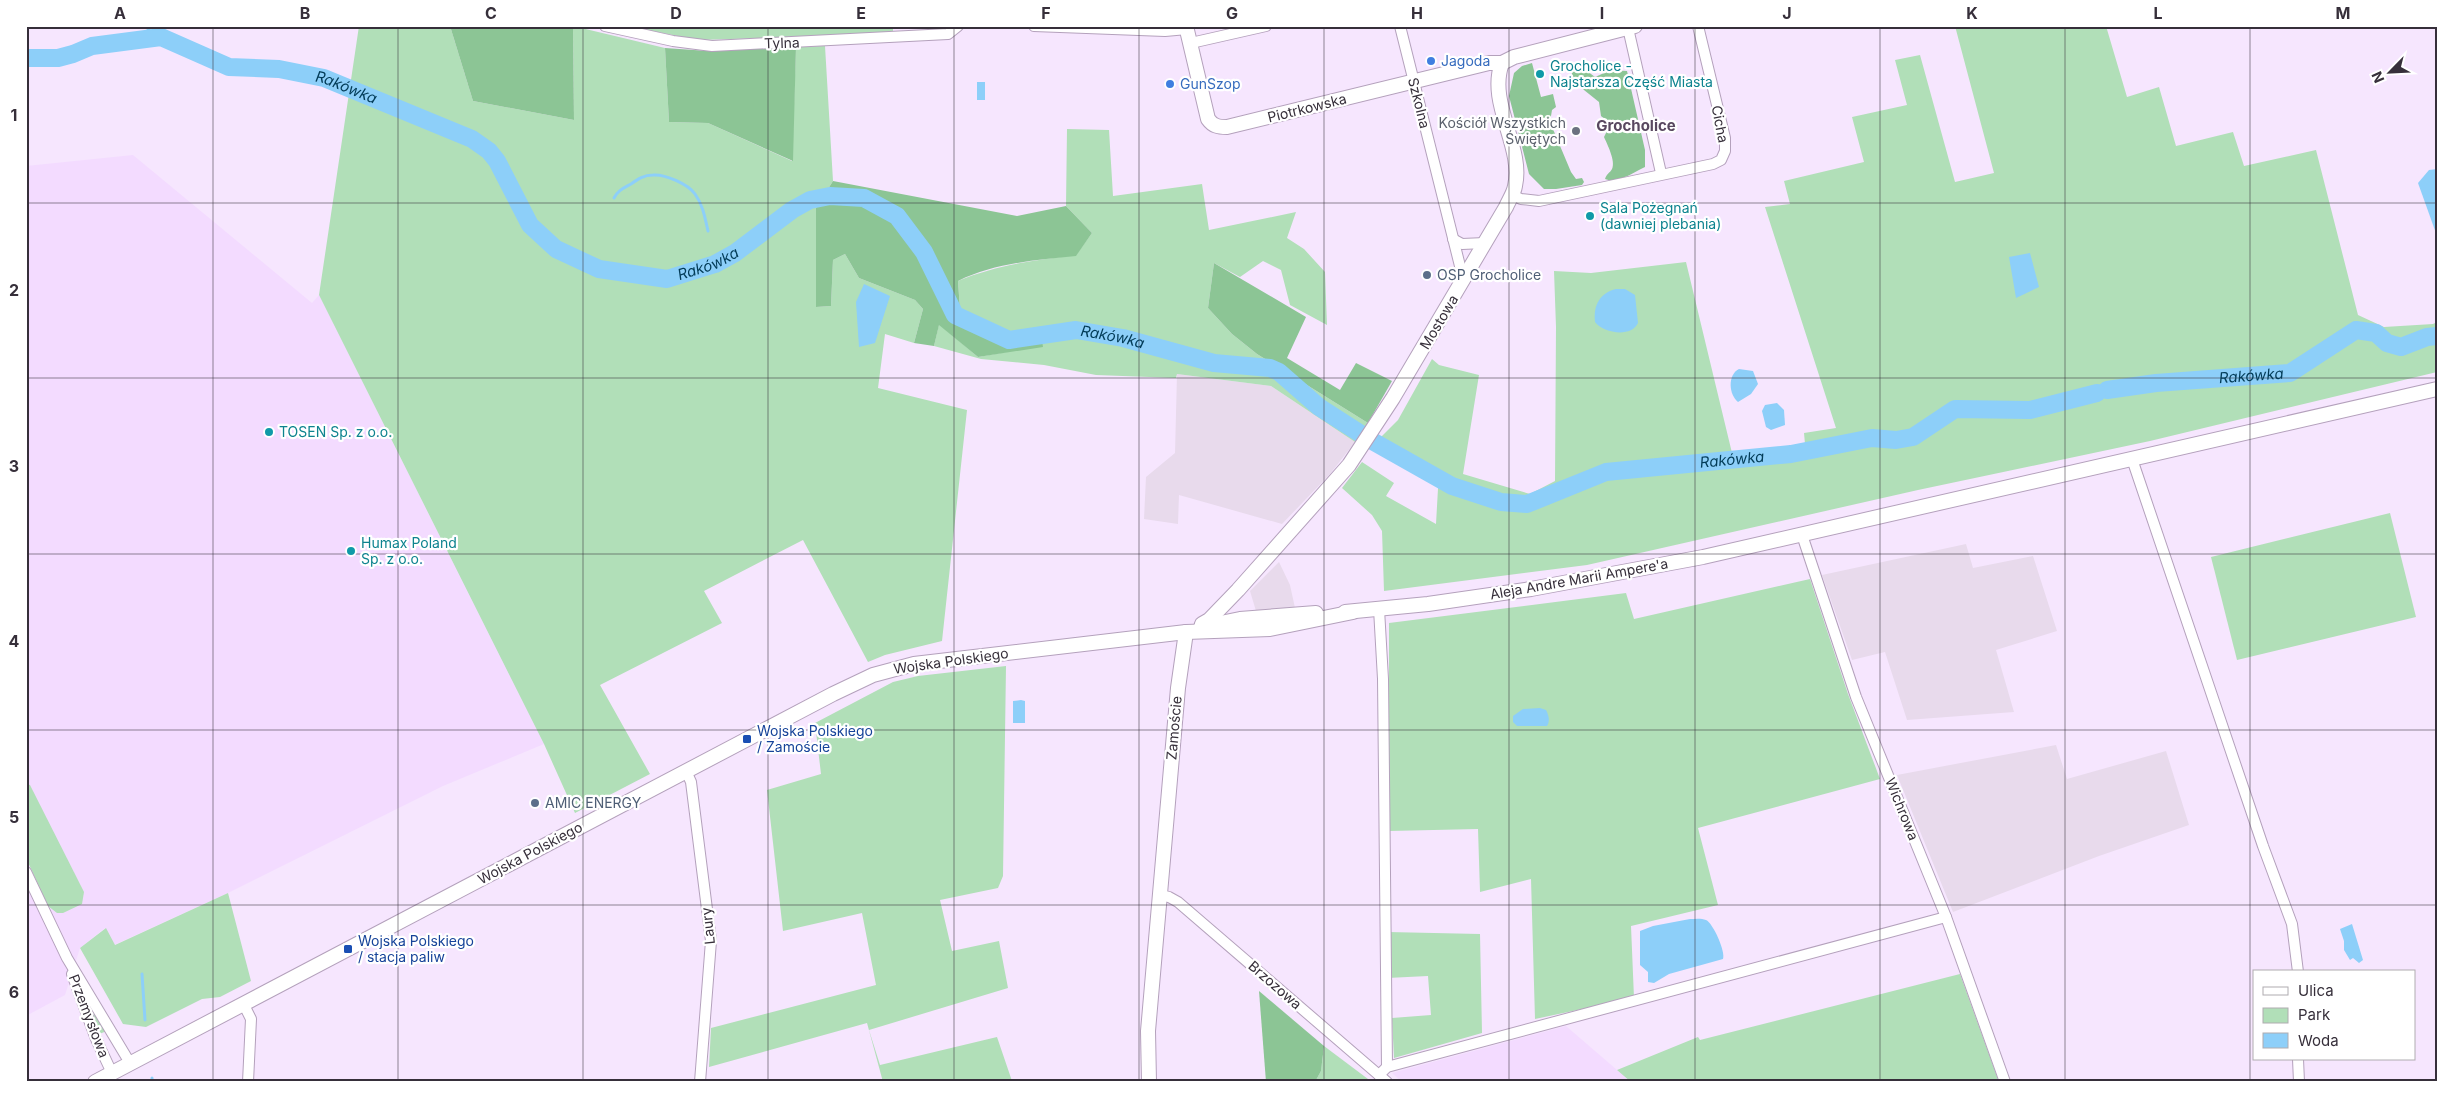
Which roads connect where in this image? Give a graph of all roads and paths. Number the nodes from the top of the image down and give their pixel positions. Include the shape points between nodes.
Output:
1 (605, 26) edge
2 (958, 26) edge
3 (1034, 26) edge
4 (1266, 26) edge
5 (1400, 26) edge
6 (1698, 26) edge
7 (1631, 27) edge
8 (1188, 33) edge
9 (1502, 64) junction
10 (1414, 82) junction
11 (1661, 174) junction
12 (1512, 195) junction
13 (1454, 239) junction
14 (1485, 243) junction
15 (1466, 276) junction
16 (2437, 389) edge
17 (2132, 459) junction
18 (1802, 535) junction
19 (1230, 598) junction
20 (1380, 609) junction
21 (1353, 612) junction
22 (1240, 619) junction
23 (1186, 632) junction
24 (686, 771) junction
25 (26, 872) edge
26 (1160, 895) junction
27 (1946, 917) junction
28 (67, 958) junction
29 (2298, 970) edge
30 (244, 1005) junction
31 (2298, 1060) edge
32 (130, 1063) junction
33 (112, 1073) junction
34 (1384, 1075) edge
35 (95, 1082) edge
36 (248, 1082) edge
37 (700, 1082) edge
38 (1149, 1082) edge
39 (2005, 1082) edge
40 (2299, 1082) edge

1 - 2 street, Tylna via 712,46 948,34
3 - 8 street
4 - 8 street
5 - 10 street, Szkolna
6 - 11 street, Cicha via 1725,138 1725,151 1721,160 1712,164
7 - 9 street, Piotrkowska via 1514,57
7 - 11 street
8 - 10 street, Piotrkowska via 1208,118 1219,127
9 - 10 street, Piotrkowska via 1489,63
9 - 12 street via 1498,72 1499,93 1516,167
10 - 13 street, Szkolna
11 - 12 street via 1539,201
12 - 14 street, Mostowa
13 - 14 street via 1462,244
13 - 15 street, Szkolna via 1461,270
14 - 15 street, Mostowa
15 - 19 street, Mostowa via 1362,446 1336,480
16 - 17 street, Aleja Andre Marii Ampere'a
17 - 18 street, Aleja Andre Marii Ampere'a
17 - 29 street via 2292,924
18 - 20 street, Aleja Andre Marii Ampere'a via 1616,574
18 - 27 street, Wichrowa via 1856,697
19 - 22 street via 1230,610
19 - 23 street via 1209,620
20 - 21 street, Aleja Andre Marii Ampere'a
20 - 34 street
21 - 22 street, Aleja Andre Marii Ampere'a
21 - 23 street, Aleja Andre Marii Ampere'a via 1270,628
22 - 23 street, Aleja Andre Marii Ampere'a via 1216,622
23 - 24 street, Wojska Polskiego via 891,668 833,694
23 - 26 street, Zamoście
24 - 30 street, Wojska Polskiego
24 - 37 street, Laury via 691,782 711,941
25 - 28 street, Przemysłowa
26 - 34 street, Brzozowa via 1178,902
26 - 38 street, Zamoście via 1148,1030
27 - 34 street
27 - 39 street, Wichrowa
28 - 32 street, Przemysłowa
28 - 33 street, Przemysłowa via 96,1039
30 - 32 street, Wojska Polskiego
30 - 36 street via 251,1019
31 - 40 street
32 - 33 street, Wojska Polskiego
33 - 35 street, Wojska Polskiego

